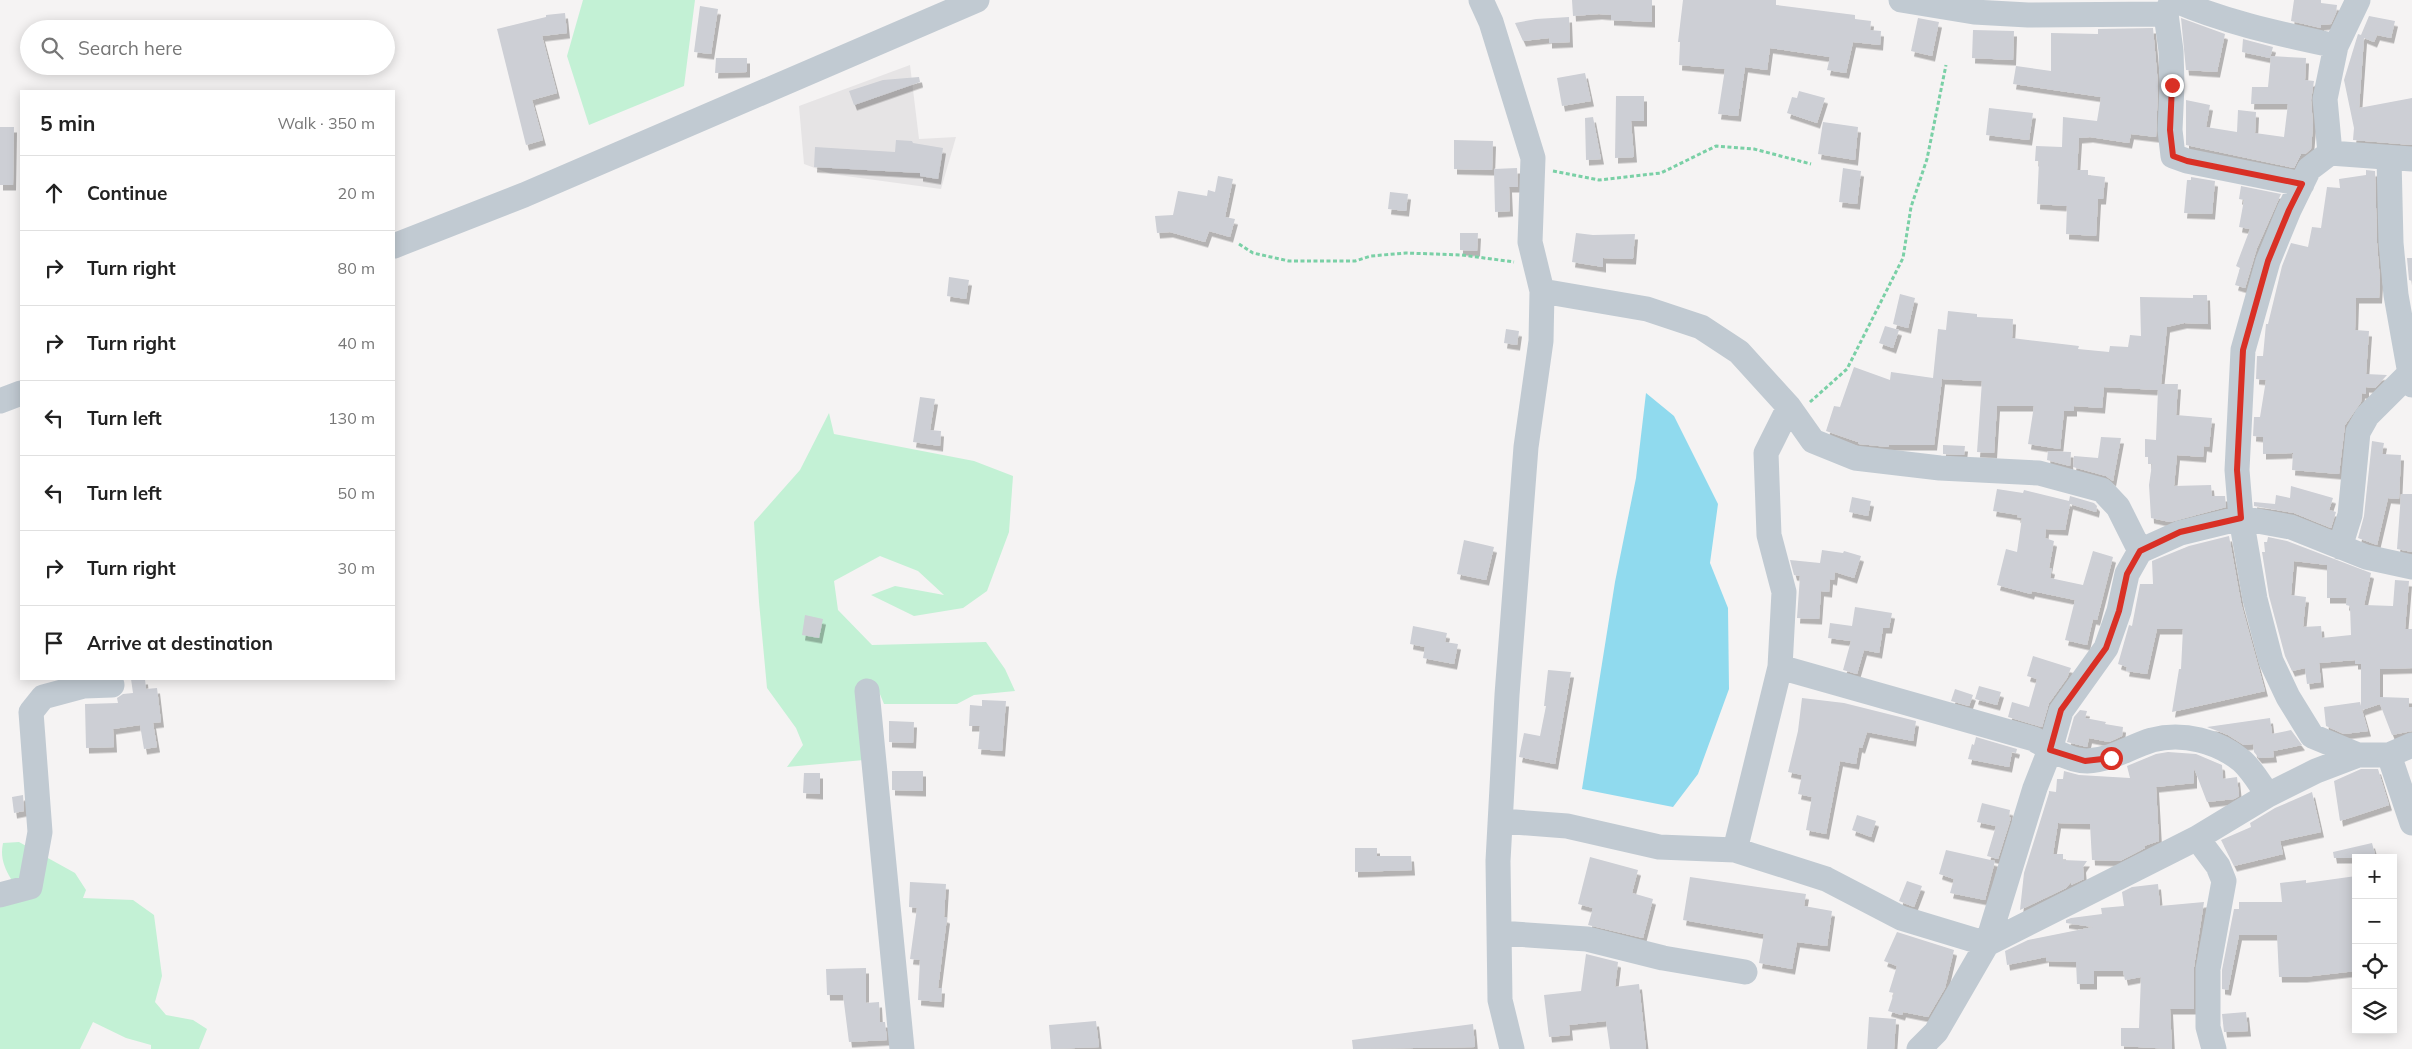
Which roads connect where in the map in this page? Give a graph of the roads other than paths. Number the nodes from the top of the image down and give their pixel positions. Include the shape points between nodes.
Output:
1 (977, 0) edge
2 (1481, 0) edge
3 (1901, 0) edge
4 (2358, 0) edge
5 (2171, 5) edge
6 (1974, 6) edge
7 (2336, 46) junction
8 (2330, 153) junction
9 (2400, 159) edge
10 (2302, 184) junction
11 (395, 246) edge
12 (1542, 291) junction
13 (2410, 379) edge
14 (20, 393) edge
15 (0, 401) edge
16 (1792, 412) junction
17 (2241, 518) junction
18 (2340, 547) junction
19 (2140, 551) junction
20 (2412, 567) edge
21 (1780, 667) junction
22 (112, 685) dead end
23 (868, 691) dead end
24 (2412, 745) edge
25 (2050, 750) junction
26 (2390, 755) junction
27 (2358, 756) junction
28 (2268, 795) junction
29 (1502, 821) junction
30 (2412, 823) edge
31 (2197, 838) junction
32 (1735, 850) junction
33 (0, 895) edge
34 (1499, 934) junction
35 (1987, 944) junction
36 (1745, 972) dead end
37 (902, 1049) edge
38 (1512, 1049) edge
39 (1919, 1049) edge
40 (2214, 1049) edge

1 - 11 street via 524,195
2 - 12 street via 1491,22 1533,158 1530,242
3 - 6 street
4 - 7 street
5 - 6 street via 2028,15
5 - 7 street
5 - 10 street via 2170,130 2173,156
7 - 8 street via 2325,99
8 - 9 street
8 - 10 street via 2309,169
9 - 13 street via 2391,243
10 - 17 street via 2268,261 2243,350 2237,470
12 - 16 street via 1647,308 1701,327 1739,352
12 - 29 street via 1541,341 1526,448 1511,635
13 - 18 street via 2366,416 2358,432 2350,515
14 - 15 street
16 - 19 street via 1813,441 1855,458 1940,468 2039,473 2102,490 2118,507
16 - 21 street via 1766,453 1769,535 1784,592
17 - 18 street via 2292,527
17 - 19 street via 2180,532
17 - 27 street via 2259,617 2271,661 2288,697 2312,736
18 - 20 street via 2366,557
19 - 25 street via 2127,574 2106,648 2061,710
21 - 25 street via 2034,740
21 - 32 street
22 - 33 street via 84,686 43,697 30,712 40,832 30,887
23 - 37 street
24 - 26 street
25 - 28 street via 2085,761 2111,758 2152,740 2175,737 2213,742 2243,762
25 - 35 street via 2035,788
26 - 27 street
26 - 30 street
27 - 28 street via 2316,771
28 - 31 street
29 - 32 street via 1567,826 1659,847
29 - 34 street via 1498,861
31 - 35 street
31 - 40 street via 2218,866 2224,881 2208,970 2208,1027
32 - 35 street via 1826,879 1901,918
34 - 36 street via 1588,939 1664,958
34 - 38 street via 1500,1000
35 - 39 street via 1936,1032

